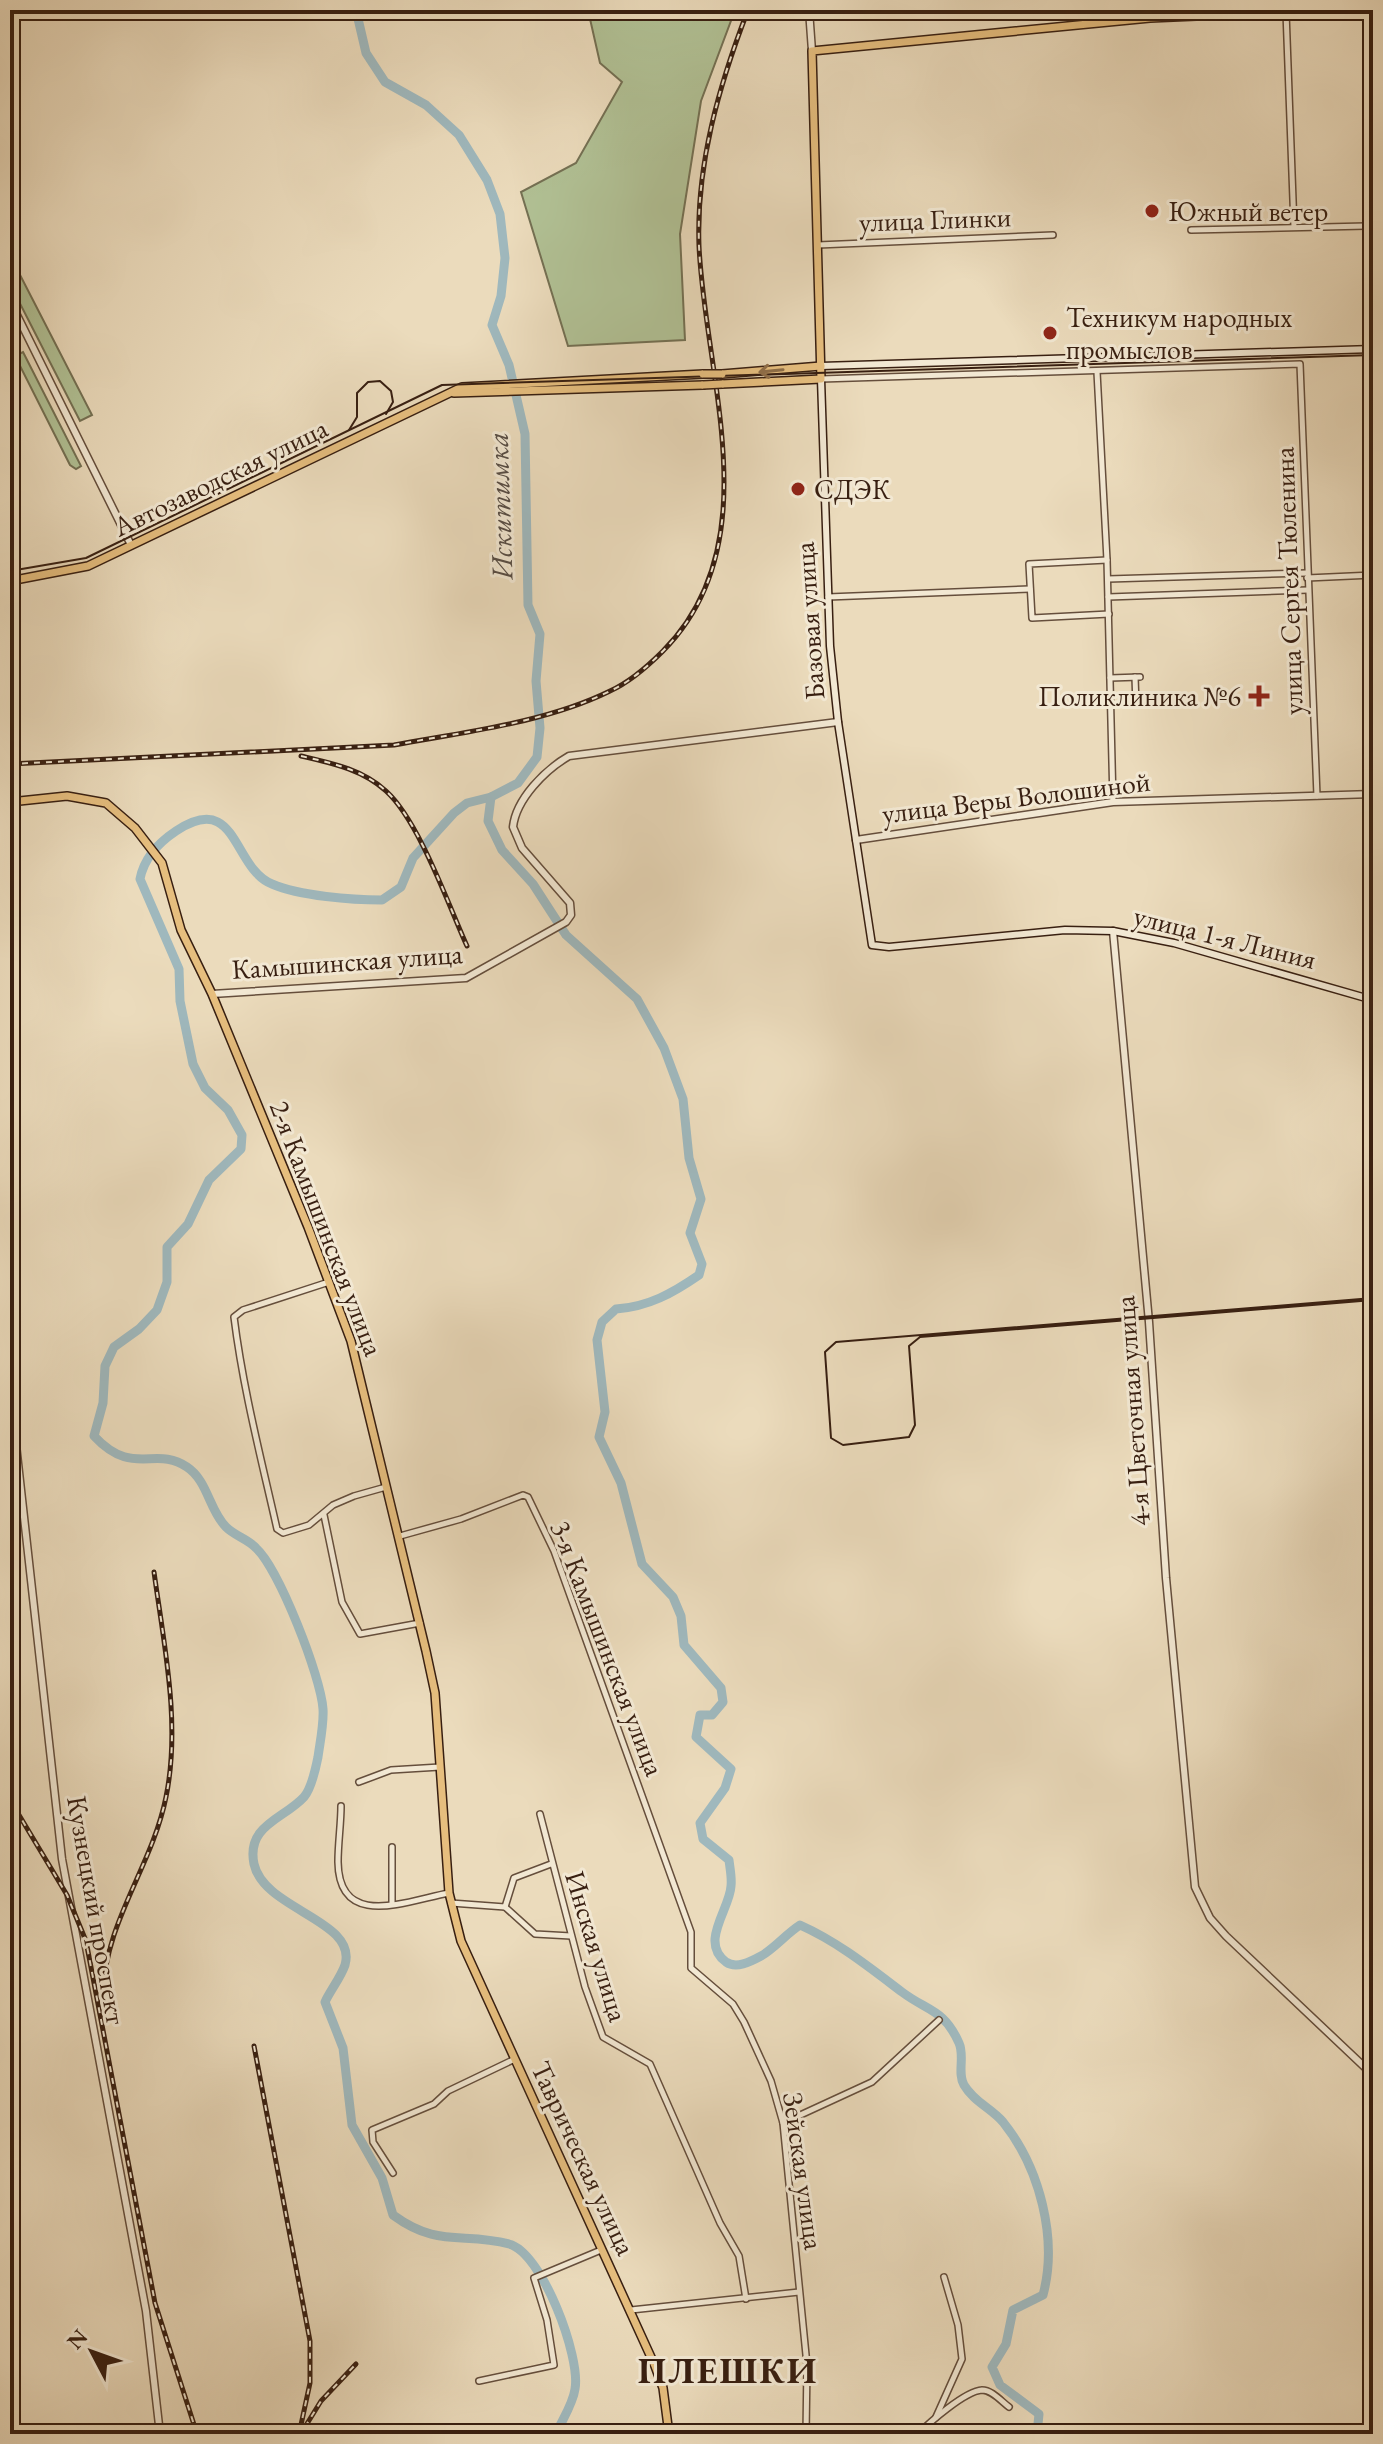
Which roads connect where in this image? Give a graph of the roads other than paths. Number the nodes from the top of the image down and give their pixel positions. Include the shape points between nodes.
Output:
1 (809, 10) edge
2 (1336, 10) edge
3 (1286, 11) edge
4 (812, 51) junction
5 (1366, 226) dead end
6 (1294, 227) junction
7 (1191, 230) dead end
8 (1053, 235) dead end
9 (818, 245) junction
10 (10, 301) edge
11 (1373, 349) edge
12 (821, 366) junction
13 (1097, 372) junction
14 (821, 379) junction
15 (490, 387) junction
16 (131, 545) junction
17 (1107, 560) junction
18 (1307, 575) junction
19 (1373, 575) edge
20 (1108, 579) junction
21 (10, 581) edge
22 (1030, 589) junction
23 (1308, 590) junction
24 (827, 597) junction
25 (1108, 597) junction
26 (1109, 614) junction
27 (1110, 678) junction
28 (1136, 705) dead end
29 (838, 722) junction
30 (1373, 794) edge
31 (1317, 796) junction
32 (10, 802) edge
33 (1113, 802) junction
34 (856, 840) junction
35 (1113, 931) junction
36 (872, 945) joint
37 (212, 994) junction
38 (1373, 1000) edge
39 (330, 1282) junction
40 (10, 1391) edge
41 (386, 1487) junction
42 (324, 1515) junction
43 (400, 1536) junction
44 (420, 1623) junction
45 (440, 1767) junction
46 (359, 1782) dead end
47 (341, 1806) dead end
48 (645, 1806) joint
49 (540, 1814) dead end
50 (392, 1847) dead end
51 (551, 1864) junction
52 (449, 1893) junction
53 (451, 1903) junction
54 (392, 1904) junction
55 (505, 1907) junction
56 (571, 1936) junction
57 (939, 2020) dead end
58 (515, 2059) junction
59 (1373, 2075) edge
60 (783, 2123) junction
61 (393, 2173) dead end
62 (601, 2250) junction
63 (944, 2277) dead end
64 (799, 2292) junction
65 (746, 2299) junction
66 (631, 2310) junction
67 (479, 2381) dead end
68 (1009, 2407) dead end
69 (936, 2417) junction
70 (160, 2434) edge
71 (669, 2434) edge
72 (806, 2434) edge
73 (918, 2434) edge

1 - 4 street
2 - 3 main road
3 - 4 main road via 1150,18
3 - 6 street
4 - 9 main road, Базовая улица
5 - 6 street
6 - 7 street
8 - 9 street, улица Глинки
9 - 12 main road, Базовая улица
10 - 16 street
11 - 12 street
12 - 14 main road, Базовая улица
12 -> 15 main road, Автозаводская улица, bridge
13 - 14 street
13 - 17 street
13 - 18 street, улица Сергея Тюленина via 1300,364
14 - 15 main road, Автозаводская улица, bridge via 546,390
14 - 24 street, Базовая улица
15 - 16 main road, Автозаводская улица via 444,395
16 - 21 main road, Автозаводская улица via 88,566
17 - 20 street
17 - 22 street via 1029,564
18 - 19 street
18 - 20 street
18 - 23 street, улица Сергея Тюленина
20 - 25 street
22 - 24 street
22 - 26 street via 1032,618
23 - 25 street
23 - 31 street, улица Сергея Тюленина
24 - 29 street, Базовая улица
25 - 26 street
26 - 27 street
27 - 28 street via 1138,677
27 - 33 street
29 - 34 street, Базовая улица
29 - 37 street, Камышинская улица via 569,756 552,767 519,807 513,827 522,848 572,911 566,922 466,978
30 - 31 street, улица Веры Волошиной
31 - 33 street, улица Веры Волошиной
32 - 37 main road, 2-я Камышинская улица via 67,796 98,799 119,812 162,863 181,930
33 - 34 street, улица Веры Волошиной
34 - 36 street, Базовая улица
35 - 36 street, улица 1-я Линия
35 - 38 street, улица 1-я Линия via 1174,943
35 - 59 street, 4-я Цветочная улица via 1195,1887 1226,1936
37 - 39 main road, 2-я Камышинская улица
39 - 41 main road, 2-я Камышинская улица via 351,1341
39 - 42 street via 234,1317 243,1387 277,1529 290,1532
40 - 70 street, Кузнецкий проспект via 62,1859 146,2311
41 - 42 street via 333,1505
41 - 43 main road, 2-я Камышинская улица
42 - 44 street via 342,1602 360,1634
43 - 44 main road, 2-я Камышинская улица
43 - 48 street, 3-я Камышинская улица via 528,1497 561,1570
44 - 45 main road, 2-я Камышинская улица via 435,1693
45 - 46 street via 391,1770
45 - 52 main road, 2-я Камышинская улица
47 - 54 street via 340,1883 349,1899 361,1906
48 - 60 street, Зейская улица via 691,1932 691,1968 733,2004 744,2022
49 - 51 street, Инская улица
50 - 54 street
51 - 55 street via 514,1878
51 - 56 street, Инская улица
52 - 53 main road, 2-я Камышинская улица
52 - 54 street
53 - 55 street
53 - 58 main road, Таврическая улица via 461,1941
55 - 56 street via 535,1934
56 - 65 street, Инская улица via 603,2037 650,2064 739,2256
57 - 60 street via 872,2082
58 - 61 street via 448,2091 434,2104 372,2130 373,2142
58 - 62 main road, Таврическая улица
60 - 64 street, Зейская улица
62 - 66 main road, Таврическая улица
62 - 67 street via 536,2276 554,2365
63 - 69 street via 962,2359
64 - 65 street
64 - 72 street, Зейская улица via 807,2365
65 - 66 street
66 - 71 main road, Таврическая улица via 663,2388
68 - 69 street via 981,2390
69 - 73 street

